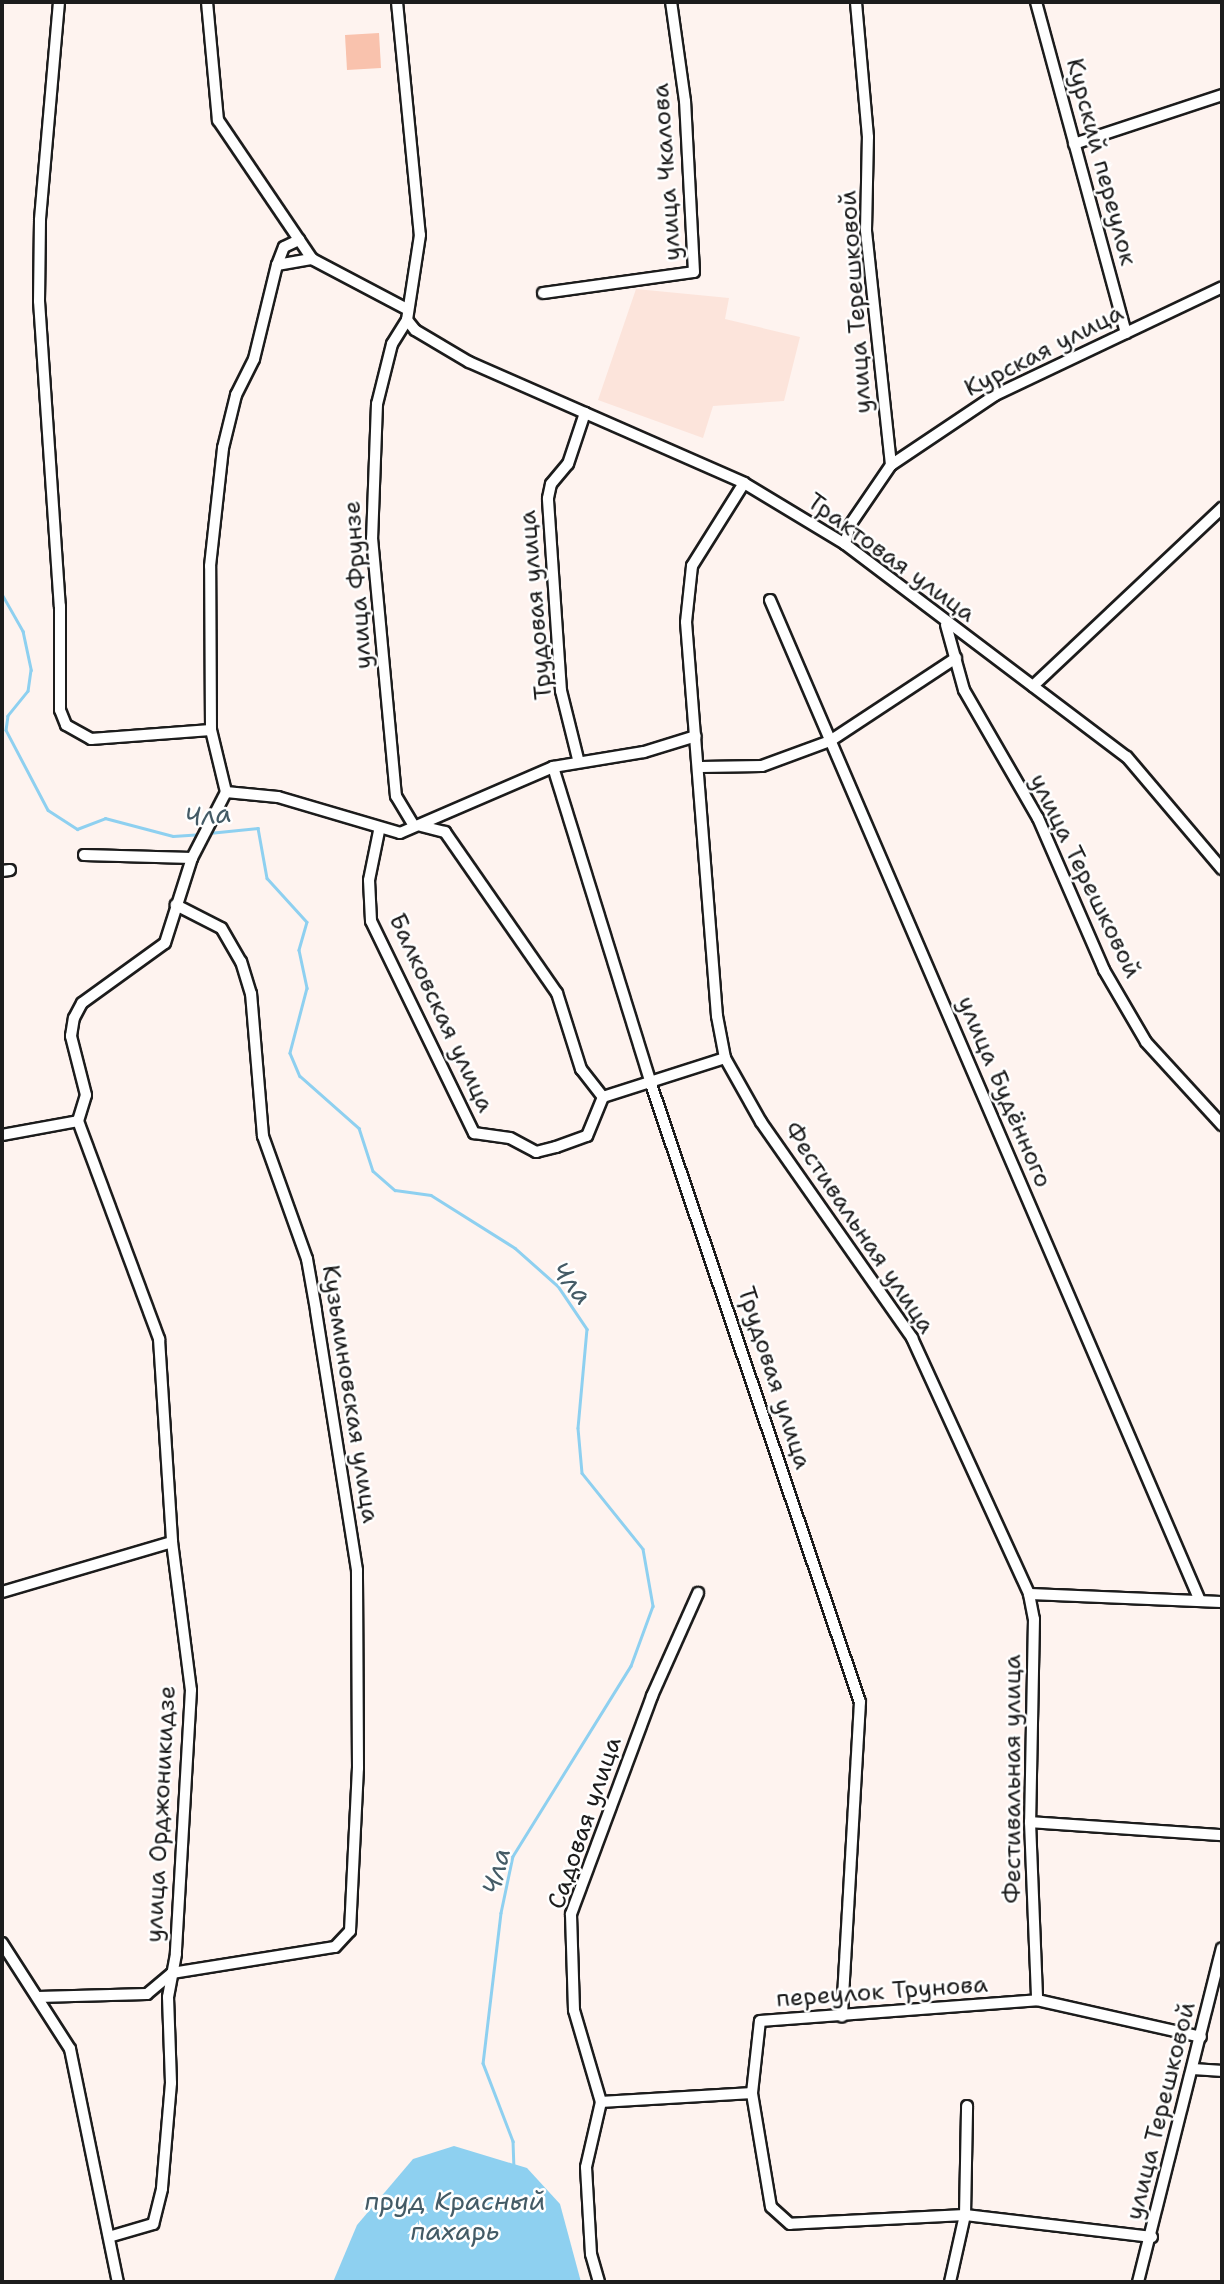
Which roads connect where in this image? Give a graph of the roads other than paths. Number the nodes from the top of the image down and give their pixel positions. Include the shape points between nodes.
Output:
1 (59, 2) edge
2 (207, 2) edge
3 (397, 2) edge
4 (671, 2) edge
5 (856, 2) edge
6 (1035, 2) edge
7 (1222, 95) edge
8 (1074, 144) junction
9 (299, 240) junction
10 (312, 259) junction
11 (277, 265) junction
12 (1222, 287) edge
13 (543, 293) dead end
14 (405, 307) junction
15 (407, 320) junction
16 (1126, 333) junction
17 (585, 413) junction
18 (891, 464) junction
19 (744, 483) junction
20 (1222, 509) edge
21 (845, 544) junction
22 (770, 600) dead end
23 (946, 625) junction
24 (956, 658) junction
25 (1032, 686) junction
26 (211, 730) junction
27 (696, 736) junction
28 (830, 741) junction
29 (578, 759) junction
30 (554, 767) junction
31 (701, 767) junction
32 (226, 792) junction
33 (414, 826) junction
34 (379, 831) junction
35 (84, 855) dead end
36 (192, 858) junction
37 (1222, 869) edge
38 (176, 905) junction
39 (725, 1058) junction
40 (651, 1084) junction
41 (603, 1097) junction
42 (78, 1121) junction
43 (1222, 1125) edge
44 (2, 1135) edge
45 (172, 1542) junction
46 (2, 1592) edge
47 (698, 1594) dead end
48 (1029, 1594) junction
49 (1200, 1601) junction
50 (1222, 1602) edge
51 (1030, 1822) junction
52 (1222, 1835) edge
53 (2, 1943) edge
54 (1222, 1948) edge
55 (172, 1973) junction
56 (38, 1997) junction
57 (1037, 2000) junction
58 (842, 2016) junction
59 (1201, 2037) junction
60 (1194, 2069) junction
61 (1222, 2071) edge
62 (752, 2093) junction
63 (601, 2102) junction
64 (967, 2106) dead end
65 (965, 2215) junction
66 (112, 2236) junction
67 (1152, 2238) junction
68 (118, 2282) edge
69 (599, 2282) edge
70 (950, 2282) edge
71 (1138, 2282) edge

1 - 26 street via 40,220 40,301 60,606 60,710 66,725 91,738
2 - 9 street via 218,120
3 - 14 street via 420,235
4 - 13 street, улица Чкалова via 685,101 694,272
5 - 18 street, улица Терешковой via 868,137 866,230
6 - 8 street, Курский переулок
7 - 8 street
8 - 16 street, Курский переулок
9 - 10 street
9 - 11 street via 284,247
10 - 11 street
10 - 14 street
11 - 26 street via 254,359 236,395 223,448 210,566
12 - 16 street, Курская улица
14 - 15 street
15 - 17 street, Трактовая улица via 415,330 469,362
15 - 33 street, улица Фрунзе via 392,344 377,404 372,538 396,796
16 - 18 street, Курская улица via 995,396
17 - 19 street, Трактовая улица
17 - 29 street, Трудовая улица via 568,464 551,484 548,498 561,691
18 - 21 street via 850,525
19 - 21 street, Трактовая улица
19 - 27 street, Фестивальная улица via 692,566 686,622
20 - 25 street
21 - 23 street, Трактовая улица
22 - 28 street, улица Будённого
23 - 24 street, улица Терешковой
23 - 25 street, Трактовая улица
24 - 28 street
24 - 43 street, улица Терешковой via 964,690 1038,818 1111,982 1146,1042
25 - 37 street, Трактовая улица via 1147,776
26 - 32 street
27 - 29 street via 644,752
27 - 31 street, Фестивальная улица
28 - 31 street via 762,766
28 - 49 street, улица Будённого
29 - 30 street
30 - 33 street
30 - 40 street, Трудовая улица
31 - 39 street, Фестивальная улица via 717,1016
32 - 34 street via 278,797
32 - 36 street
33 - 34 street via 400,833
33 - 41 street via 446,832 489,893 556,993 582,1069
34 - 41 street, Балковская улица via 369,880 371,921 474,1133 510,1138 536,1152 556,1147 587,1136
35 - 36 street
36 - 38 street
38 - 42 street via 165,943 154,956 82,1003 74,1018 71,1036 85,1109
38 - 55 street, Кузьминовская улица via 221,928 241,962 251,994 263,1136 307,1259 357,1570 358,1768 350,1931 335,1947
39 - 40 street
39 - 48 street, Фестивальная улица via 761,1122 912,1338
40 - 41 street
40 - 58 street, Трудовая улица via 860,1702
42 - 44 street
42 - 45 street, улица Орджоникидзе via 159,1339
45 - 46 street
45 - 55 street, улица Орджоникидзе via 191,1690
47 - 63 street, Садовая улица via 652,1696 571,1913 574,2010
48 - 49 street
48 - 51 street, Фестивальная улица via 1035,1699
49 - 50 street
51 - 52 street
51 - 57 street, Фестивальная улица
53 - 56 street
54 - 59 street, улица Терешковой
55 - 56 street via 147,1994
55 - 66 street, улица Орджоникидзе via 162,2189 153,2224
56 - 66 street via 70,2049
57 - 58 street, переулок Трунова
57 - 59 street, переулок Трунова
58 - 62 street, переулок Трунова via 760,2021
59 - 60 street, улица Терешковой
60 - 61 street
60 - 67 street, улица Терешковой
62 - 63 street
62 - 65 street, переулок Трунова via 771,2207 790,2224
63 - 69 street, Садовая улица via 586,2167 591,2254
64 - 65 street
65 - 67 street, переулок Трунова
65 - 70 street
66 - 68 street
67 - 71 street, улица Терешковой

